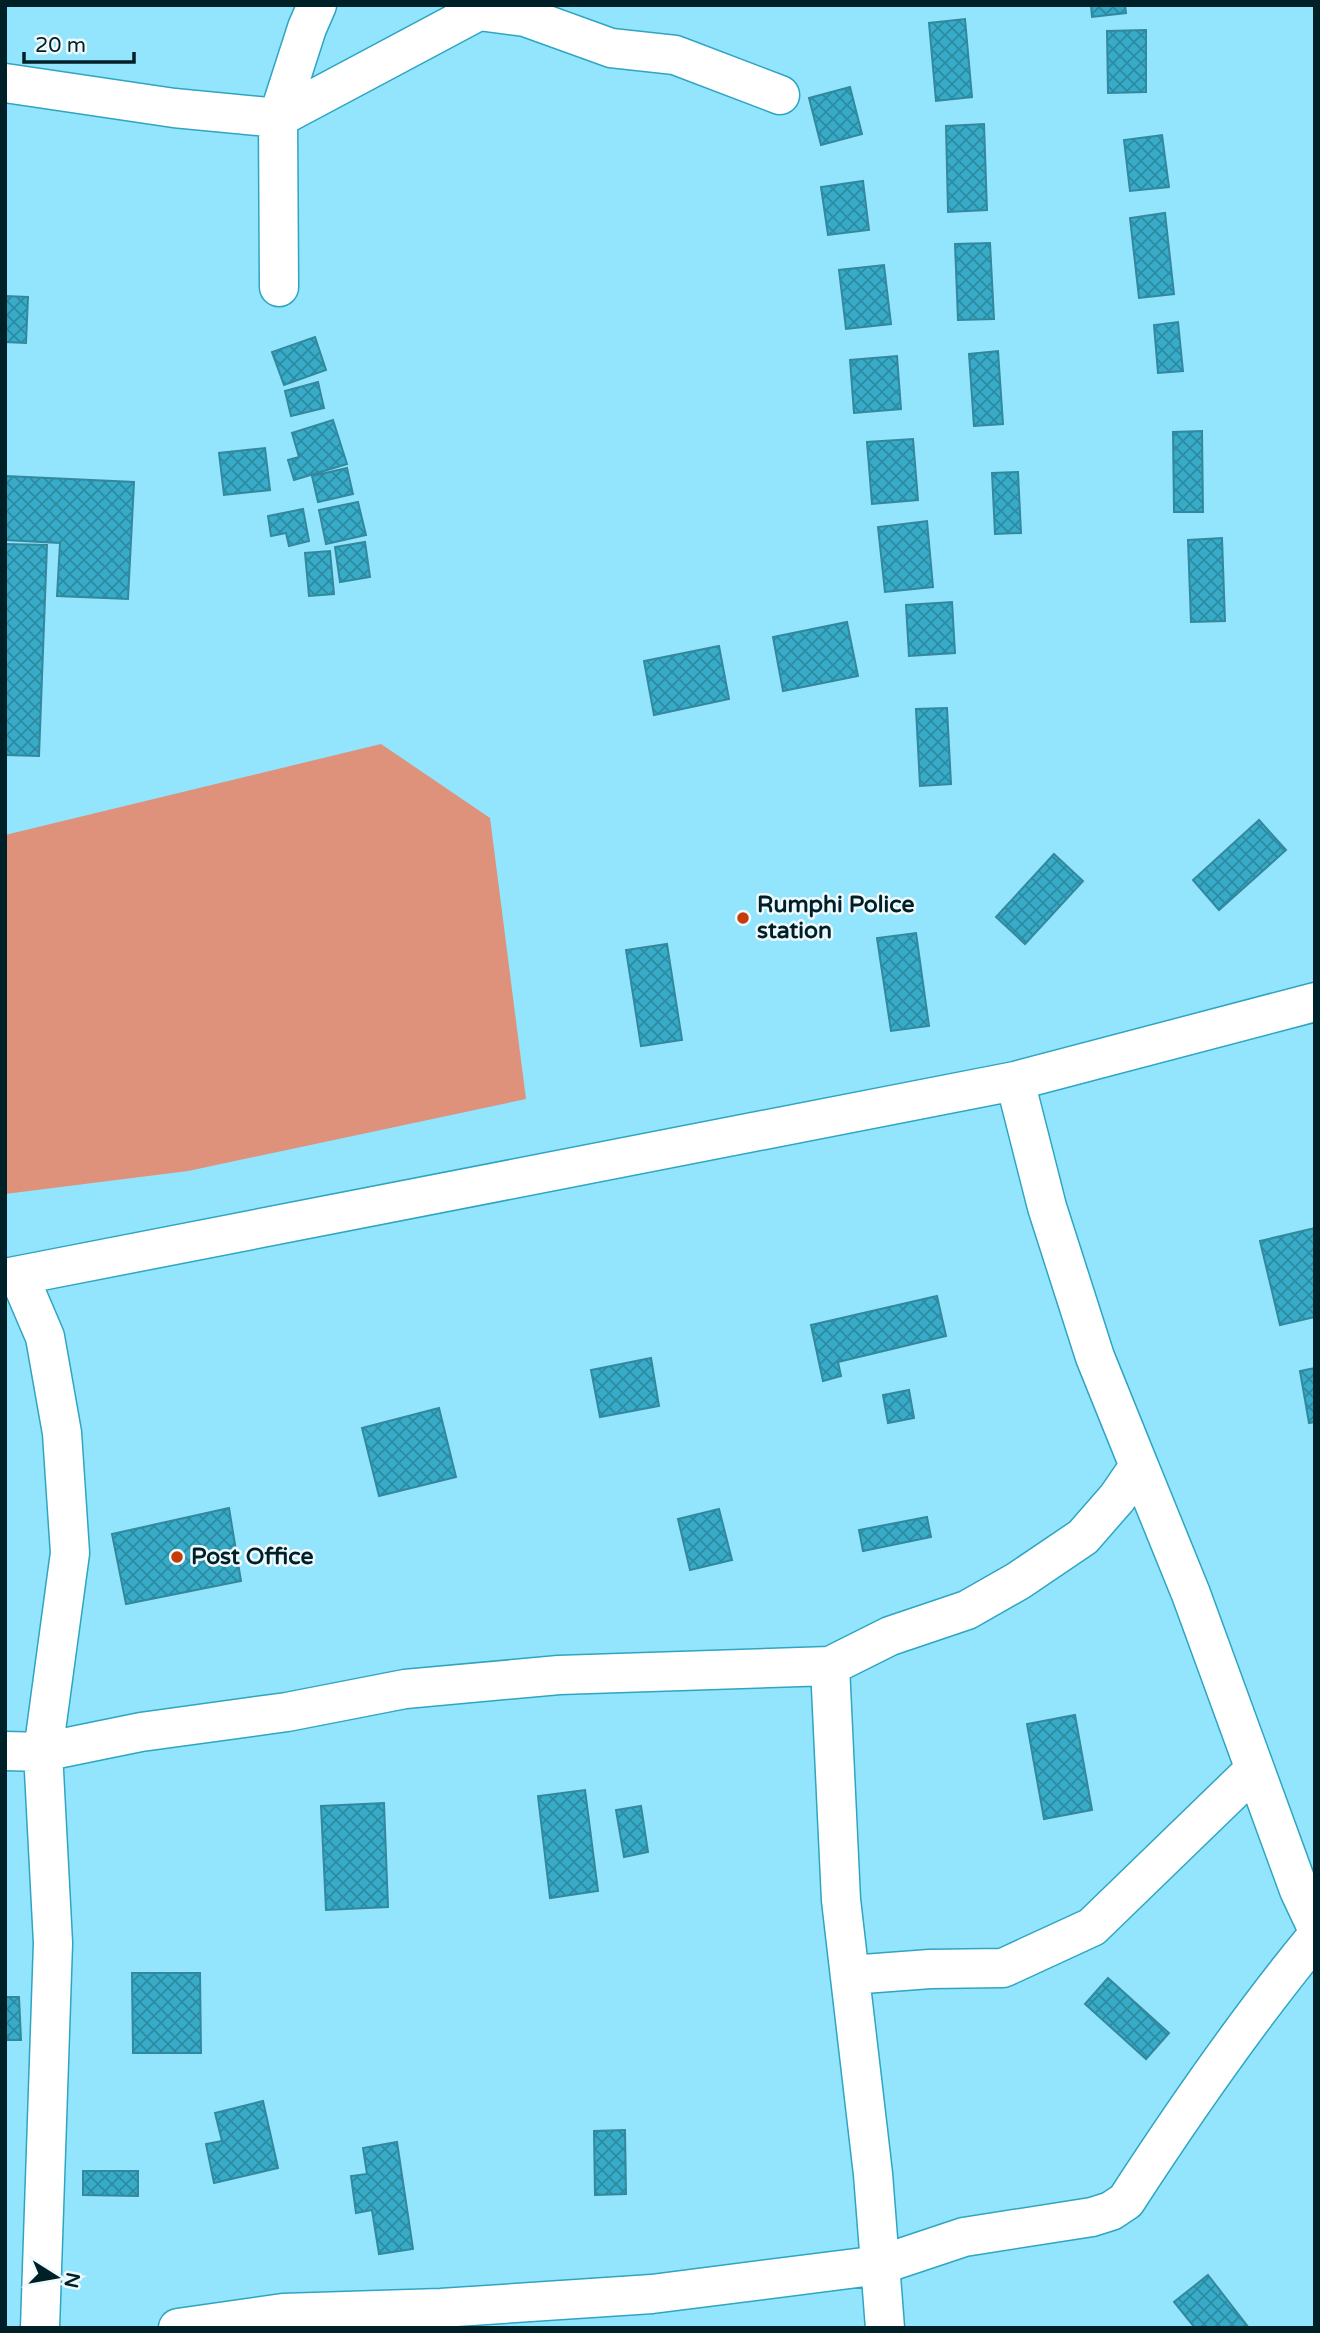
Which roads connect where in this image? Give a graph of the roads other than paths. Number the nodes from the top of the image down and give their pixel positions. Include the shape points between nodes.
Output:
1 (317, 5) edge
2 (441, 5) edge
3 (486, 8) edge
4 (5, 83) edge
5 (780, 95) dead end
6 (278, 118) junction
7 (279, 287) dead end
8 (1315, 1002) edge
9 (1015, 1081) junction
10 (12, 1277) edge
11 (1139, 1466) junction
12 (830, 1666) junction
13 (5, 1751) edge
14 (43, 1752) junction
15 (1254, 1770) junction
16 (1315, 1924) edge
17 (1315, 1938) edge
18 (849, 1975) junction
19 (880, 2264) junction
20 (40, 2328) edge
21 (178, 2328) edge
22 (885, 2328) edge

1 - 6 street
2 - 3 street
3 - 5 street via 526,17 611,48 675,55
3 - 6 street
4 - 6 street
6 - 7 street
8 - 9 street
9 - 10 street
9 - 11 street via 1047,1208 1095,1357
10 - 14 street via 45,1337 60,1419 70,1553
11 - 12 street via 1083,1537 1018,1581 967,1610 890,1636
11 - 15 street
12 - 14 street via 559,1675 405,1689
12 - 18 street
13 - 14 street
14 - 20 street via 53,1943
15 - 16 street
15 - 18 street via 1093,1927 1003,1968
17 - 19 street via 1207,2078 1126,2201 1092,2217 964,2237
18 - 19 street
19 - 21 street via 653,2294 283,2313
19 - 22 street

